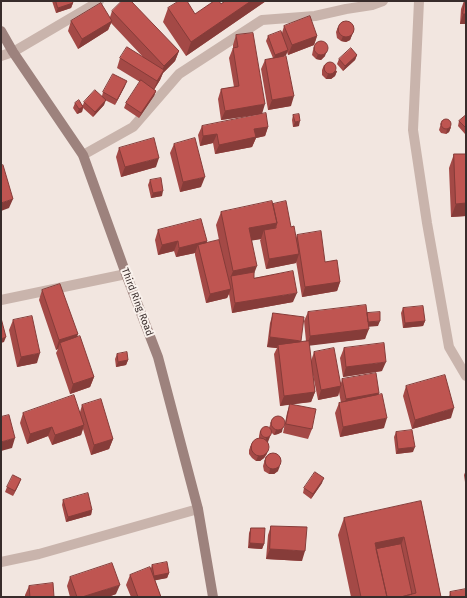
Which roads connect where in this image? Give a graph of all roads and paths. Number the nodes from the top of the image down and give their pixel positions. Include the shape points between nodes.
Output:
1 (99, 1) edge
2 (383, 1) edge
3 (419, 1) edge
4 (1, 31) edge
5 (14, 52) junction
6 (1, 56) edge
7 (83, 155) junction
8 (126, 274) junction
9 (1, 300) edge
10 (466, 376) edge
11 (198, 509) junction
12 (1, 562) edge
13 (213, 597) edge

1 - 5 street
2 - 7 street via 315,16 262,20 179,74 133,127
3 - 10 street via 413,130 450,347
4 - 5 street, Third Ring Road
5 - 6 street
5 - 7 street, Third Ring Road
7 - 8 street, Third Ring Road
8 - 9 street
8 - 11 street, Third Ring Road via 158,357
11 - 12 street via 39,554
11 - 13 street, Third Ring Road

